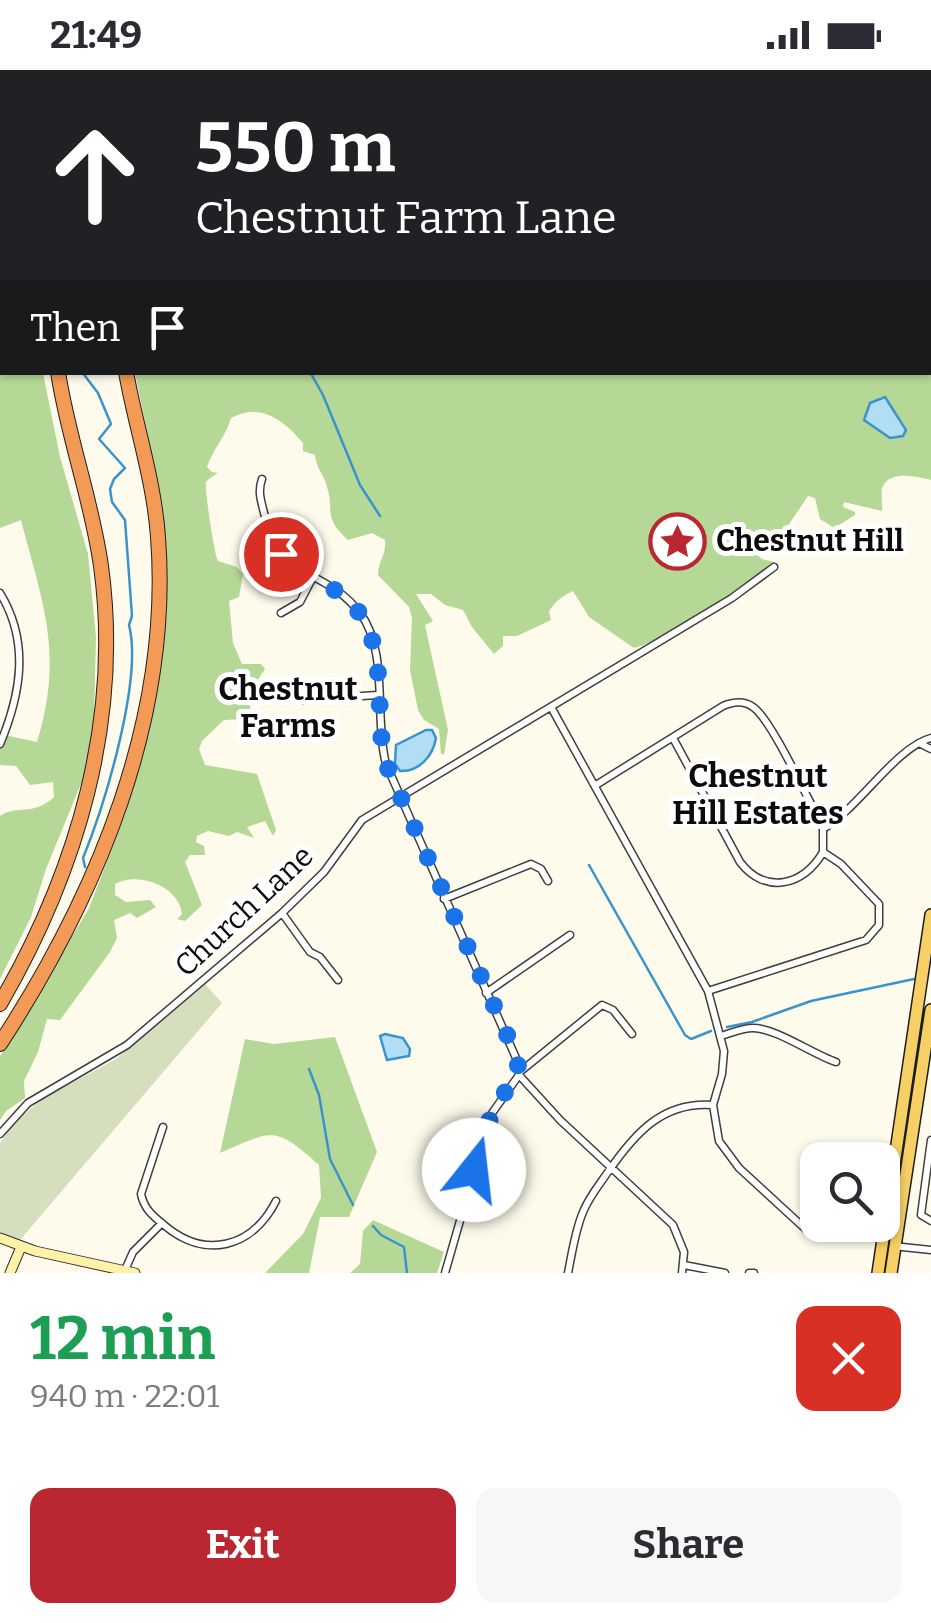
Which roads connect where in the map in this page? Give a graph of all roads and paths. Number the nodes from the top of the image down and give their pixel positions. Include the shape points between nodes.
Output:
1 (59, 375) edge
2 (127, 375) edge
3 (262, 479) dead end
4 (774, 567) dead end
5 (312, 578) junction
6 (0, 593) edge
7 (281, 613) dead end
8 (378, 695) junction
9 (302, 700) dead end
10 (551, 708) junction
11 (672, 738) junction
12 (931, 738) edge
13 (0, 744) edge
14 (919, 744) junction
15 (931, 749) edge
16 (596, 785) junction
17 (399, 796) junction
18 (823, 830) junction
19 (823, 852) junction
20 (548, 881) dead end
21 (444, 899) junction
22 (282, 913) junction
23 (931, 915) edge
24 (570, 935) dead end
25 (338, 980) dead end
26 (708, 991) junction
27 (486, 992) junction
28 (0, 1004) edge
29 (931, 1010) edge
30 (632, 1034) dead end
31 (721, 1036) junction
32 (912, 1040) junction
33 (929, 1043) edge
34 (0, 1044) edge
35 (836, 1062) dead end
36 (520, 1073) junction
37 (713, 1104) junction
38 (163, 1128) dead end
39 (0, 1134) edge
40 (931, 1140) edge
41 (611, 1167) junction
42 (276, 1201) dead end
43 (931, 1221) edge
44 (162, 1223) junction
45 (800, 1224) edge
46 (0, 1238) edge
47 (888, 1245) junction
48 (21, 1247) junction
49 (931, 1250) edge
50 (683, 1269) edge
51 (130, 1271) edge
52 (10, 1273) edge
53 (445, 1273) edge
54 (568, 1273) edge
55 (725, 1273) edge
56 (878, 1273) edge
57 (891, 1273) edge

1 - 28 highway via 101,566 106,698 75,837 52,901
2 - 34 highway via 158,539 158,616 146,707 91,880
3 - 5 street via 260,498 274,541 287,561
4 - 10 street, Church Lane
5 - 7 street via 300,602
5 - 8 street via 342,595 364,620 376,653
6 - 13 street via 21,654
8 - 9 street
8 - 17 street via 382,750
10 - 16 street
10 - 17 street, Church Lane
11 - 16 street
11 - 18 street via 730,703 754,708
11 - 19 street via 751,874 791,882
12 - 14 street
14 - 15 street
14 - 18 street
16 - 26 street
17 - 21 street
17 - 22 street, Church Lane via 355,826 324,872
18 - 19 street
19 - 26 street via 876,898 876,931 859,943
20 - 21 street via 531,864
21 - 27 street
22 - 25 street
22 - 39 street, Church Lane via 126,1046 28,1103
23 - 32 main road
24 - 27 street
26 - 31 street
27 - 36 street
29 - 33 main road
30 - 36 street via 602,1005
31 - 35 street via 762,1029
31 - 37 street via 724,1063
32 - 33 street
32 - 47 main road
33 - 47 main road
36 - 41 street
36 - 53 street via 490,1116
37 - 41 street via 682,1105 657,1116
37 - 45 street via 719,1141 731,1160
38 - 44 street via 141,1194
40 - 43 street via 921,1215
41 - 50 street via 673,1226 682,1242
41 - 54 street via 582,1214
42 - 44 street via 260,1223 224,1246 202,1245
44 - 51 street via 133,1252
46 - 48 main road
47 - 49 street
47 - 56 main road
47 - 57 main road
48 - 51 main road
48 - 52 main road
50 - 55 street

